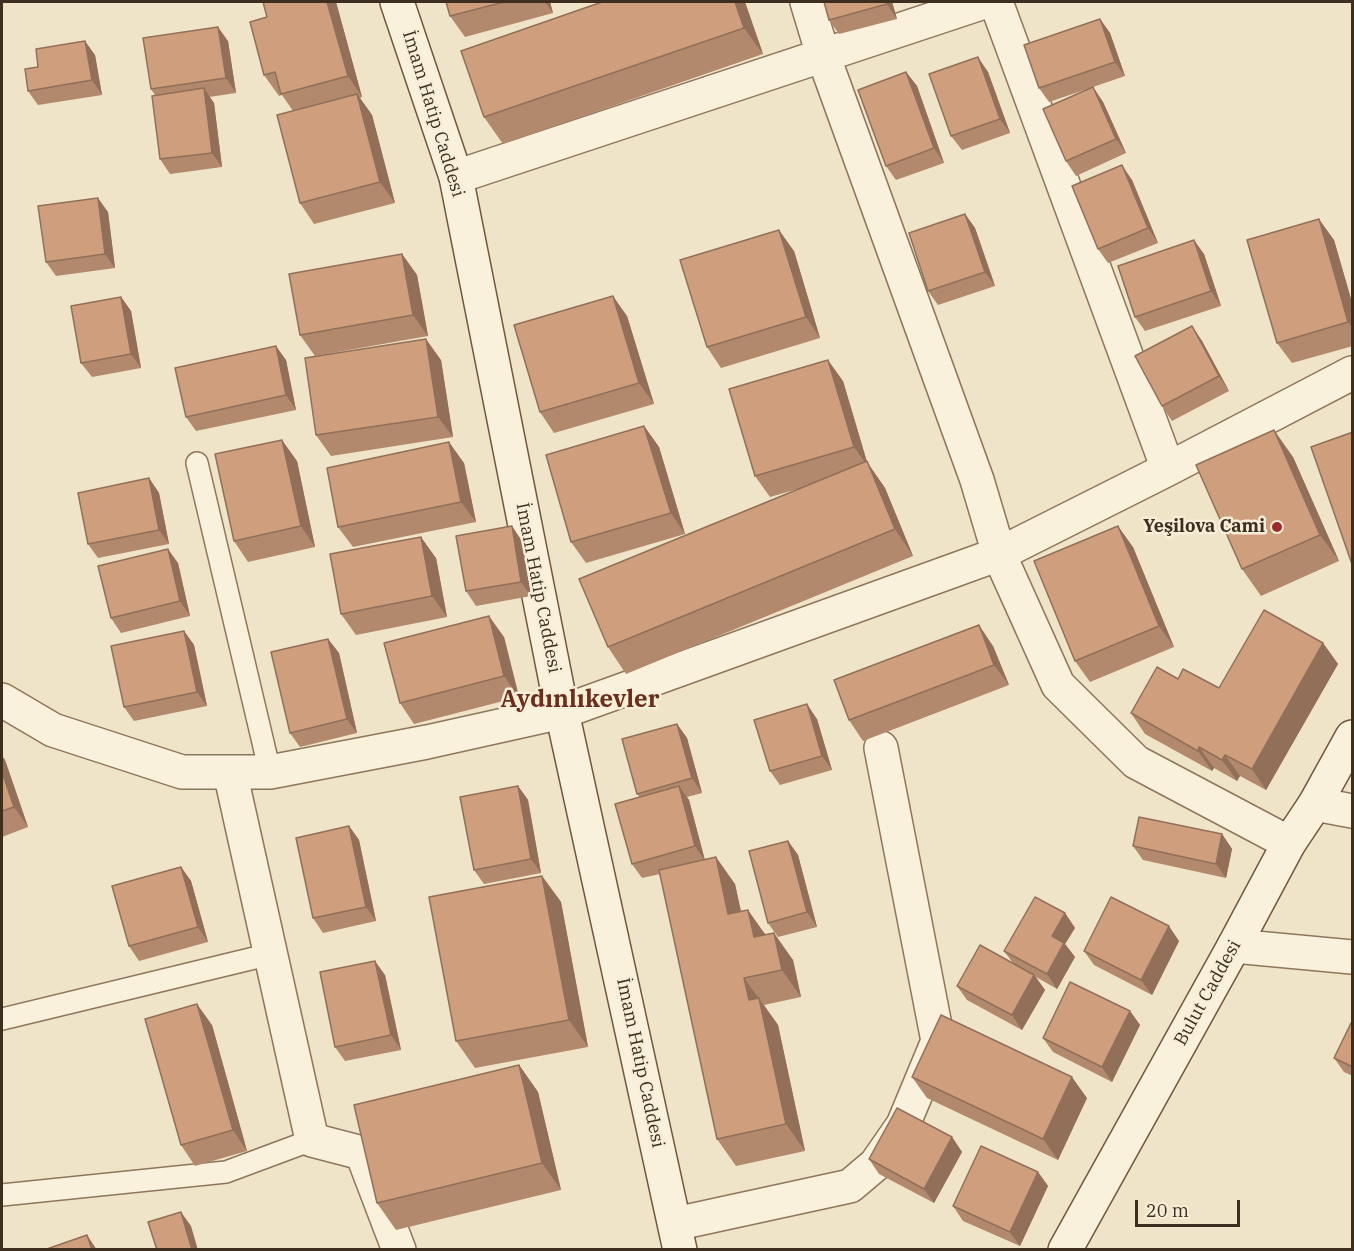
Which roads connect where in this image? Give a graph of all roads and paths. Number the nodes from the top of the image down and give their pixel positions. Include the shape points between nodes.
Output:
1 (397, 2) edge
2 (807, 2) edge
3 (984, 2) edge
4 (996, 2) edge
5 (823, 55) junction
6 (456, 177) junction
7 (1353, 373) edge
8 (197, 463) dead end
9 (1168, 469) junction
10 (999, 554) junction
11 (2, 700) edge
12 (562, 712) junction
13 (1353, 737) edge
14 (881, 748) dead end
15 (230, 772) junction
16 (270, 772) junction
17 (1314, 804) junction
18 (1353, 811) edge
19 (1289, 843) junction
20 (1234, 946) junction
21 (271, 954) junction
22 (1353, 957) edge
23 (2, 1019) edge
24 (312, 1140) junction
25 (2, 1195) edge
26 (678, 1237) edge
27 (399, 1250) edge
28 (1065, 1250) edge

1 - 6 street, İmam Hatip Caddesi
2 - 5 street
3 - 5 street
4 - 9 street
5 - 6 street
5 - 10 street via 977,480
6 - 12 street, İmam Hatip Caddesi
7 - 9 street
8 - 16 lane
9 - 10 street
10 - 12 street
10 - 19 street via 1058,685 1073,700 1136,762
11 - 15 street via 53,730 182,772
12 - 16 street
12 - 26 street, İmam Hatip Caddesi
13 - 17 street, Bulut Caddesi
14 - 26 street via 938,1041 903,1125 876,1164 850,1186
15 - 16 street
15 - 21 street
17 - 18 street
17 - 19 street, Bulut Caddesi
19 - 20 street, Bulut Caddesi
20 - 22 street
20 - 28 street, Bulut Caddesi
21 - 23 lane
21 - 24 street
24 - 25 lane via 226,1172
24 - 27 street via 362,1153

